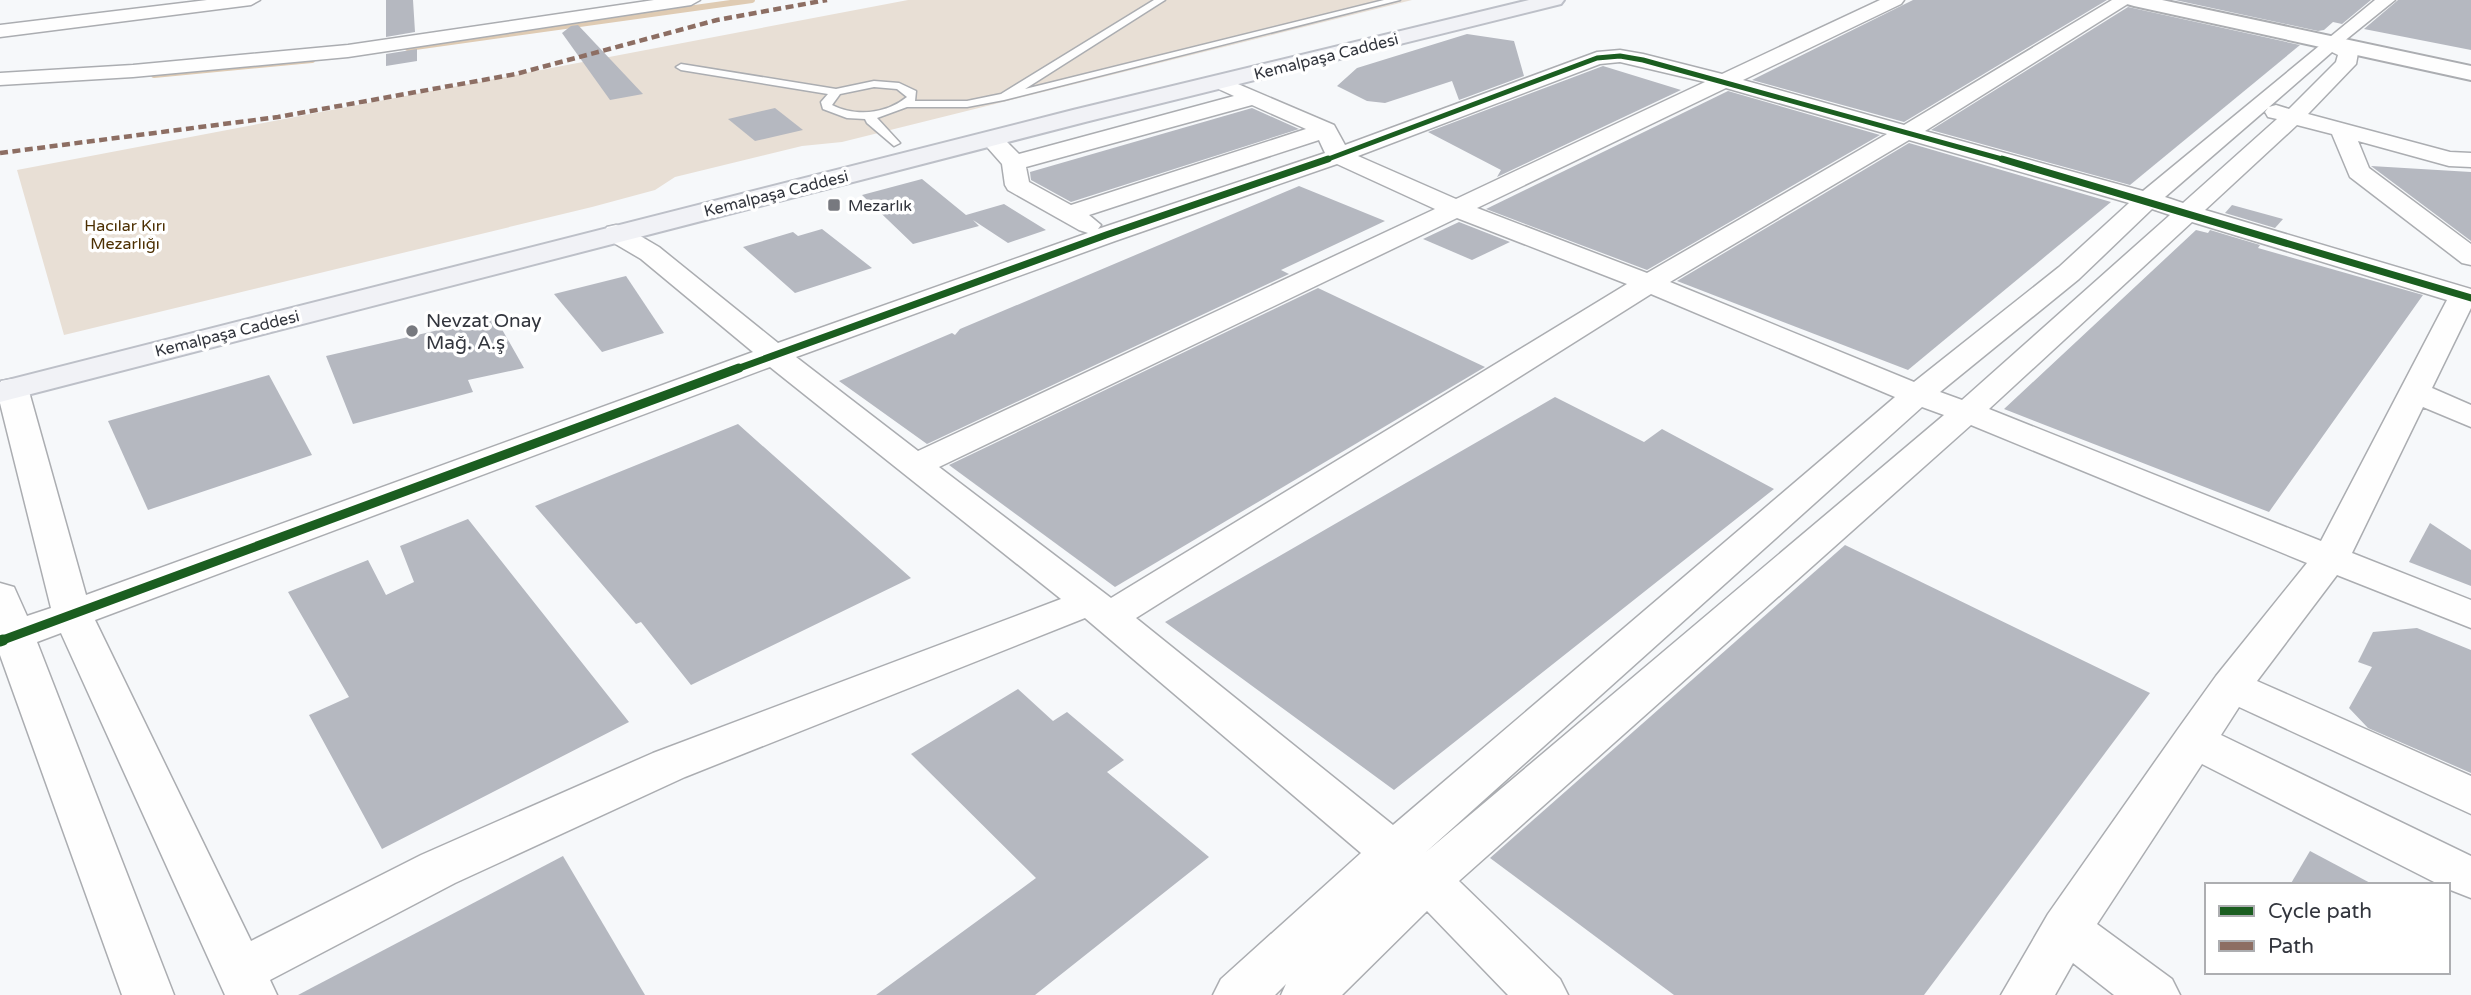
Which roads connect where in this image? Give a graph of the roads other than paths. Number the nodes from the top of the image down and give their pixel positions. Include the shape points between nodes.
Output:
1 (251, 0) edge
2 (691, 0) edge
3 (1160, 0) edge
4 (1395, 0) edge
5 (1451, 0) edge
6 (1554, 0) edge
7 (1895, 0) edge
8 (2125, 0) edge
9 (2134, 0) edge
10 (2167, 0) edge
11 (2386, 0) edge
12 (0, 31) edge
13 (2334, 41) junction
14 (681, 66) dead end
15 (2471, 66) edge
16 (2471, 74) edge
17 (0, 79) edge
18 (34, 81) junction
19 (1724, 81) junction
20 (1219, 82) junction
21 (836, 92) junction
22 (1004, 97) junction
23 (1252, 98) junction
24 (0, 100) edge
25 (907, 104) junction
26 (2256, 107) junction
27 (871, 114) junction
28 (1082, 115) junction
29 (2294, 116) junction
30 (2342, 130) junction
31 (1906, 132) junction
32 (991, 140) junction
33 (1088, 142) junction
34 (894, 143) junction
35 (1332, 143) junction
36 (2471, 160) edge
37 (1014, 163) junction
38 (2147, 200) junction
39 (1457, 209) junction
40 (2186, 212) junction
41 (1068, 214) junction
42 (616, 233) junction
43 (1106, 235) junction
44 (2471, 257) edge
45 (1649, 283) junction
46 (2467, 298) edge
47 (774, 355) junction
48 (4, 385) edge
49 (2414, 392) junction
50 (1917, 395) junction
51 (1967, 412) junction
52 (2471, 417) edge
53 (914, 466) junction
54 (2331, 558) junction
55 (1099, 609) junction
56 (2471, 615) edge
57 (73, 616) junction
58 (5, 624) edge
59 (2231, 686) junction
60 (2193, 740) junction
61 (2471, 796) edge
62 (1410, 867) junction
63 (2471, 878) edge
64 (2066, 929) junction
65 (246, 983) edge
66 (148, 995) edge
67 (1239, 995) edge
68 (1307, 995) edge
69 (1542, 995) edge
70 (2027, 995) edge
71 (2154, 995) edge

1 - 12 street
2 - 18 street via 348,51
3 - 22 lane
4 - 22 lane
5 - 34 main road, Kemalpaşa Caddesi
6 - 20 main road, Kemalpaşa Caddesi
7 - 19 street
8 - 31 street
9 - 13 street
10 - 13 street
11 - 13 street
13 - 15 street
13 - 16 street
13 - 26 street
13 - 29 street via 2348,53 2346,64
14 - 21 lane
17 - 18 street
18 - 24 street
19 - 31 street
19 - 35 street via 1643,60 1597,58
19 - 39 street
20 - 23 street
20 - 28 main road, Kemalpaşa Caddesi
21 - 25 lane via 874,84 899,86 912,93
21 - 27 lane via 826,102 834,111
22 - 25 lane via 967,104
23 - 33 street
23 - 35 street
25 - 27 lane
26 - 29 street
26 - 38 street
27 - 34 lane via 871,121
28 - 32 main road, Kemalpaşa Caddesi
28 - 33 street
29 - 30 street
29 - 40 street
30 - 36 street via 2449,159
30 - 44 street via 2358,172
31 - 38 street
31 - 45 street
32 - 37 street
32 - 42 main road, Kemalpaşa Caddesi
33 - 37 street
34 - 48 main road, Kemalpaşa Caddesi
35 - 39 street
35 - 41 street
35 - 43 street
37 - 41 street via 1017,185
38 - 40 street
38 - 50 street via 2069,273
39 - 45 street
39 - 53 street
40 - 46 street
40 - 51 street
41 - 43 street
42 - 47 street via 650,253
42 - 48 main road, Kemalpaşa Caddesi
43 - 47 street
45 - 50 street
45 - 55 street
46 - 49 street
47 - 53 street
47 - 57 street
48 - 57 street
49 - 52 street
49 - 54 street
50 - 51 street
50 - 62 street
51 - 54 street
51 - 62 street
53 - 55 street
54 - 56 street
54 - 59 street
55 - 62 street
55 - 65 street via 669,765 438,869
57 - 58 street
57 - 65 street
58 - 66 street
59 - 60 street
59 - 61 street
60 - 63 street
60 - 64 street
62 - 67 street
62 - 68 street
62 - 69 street
64 - 70 street
64 - 71 street

